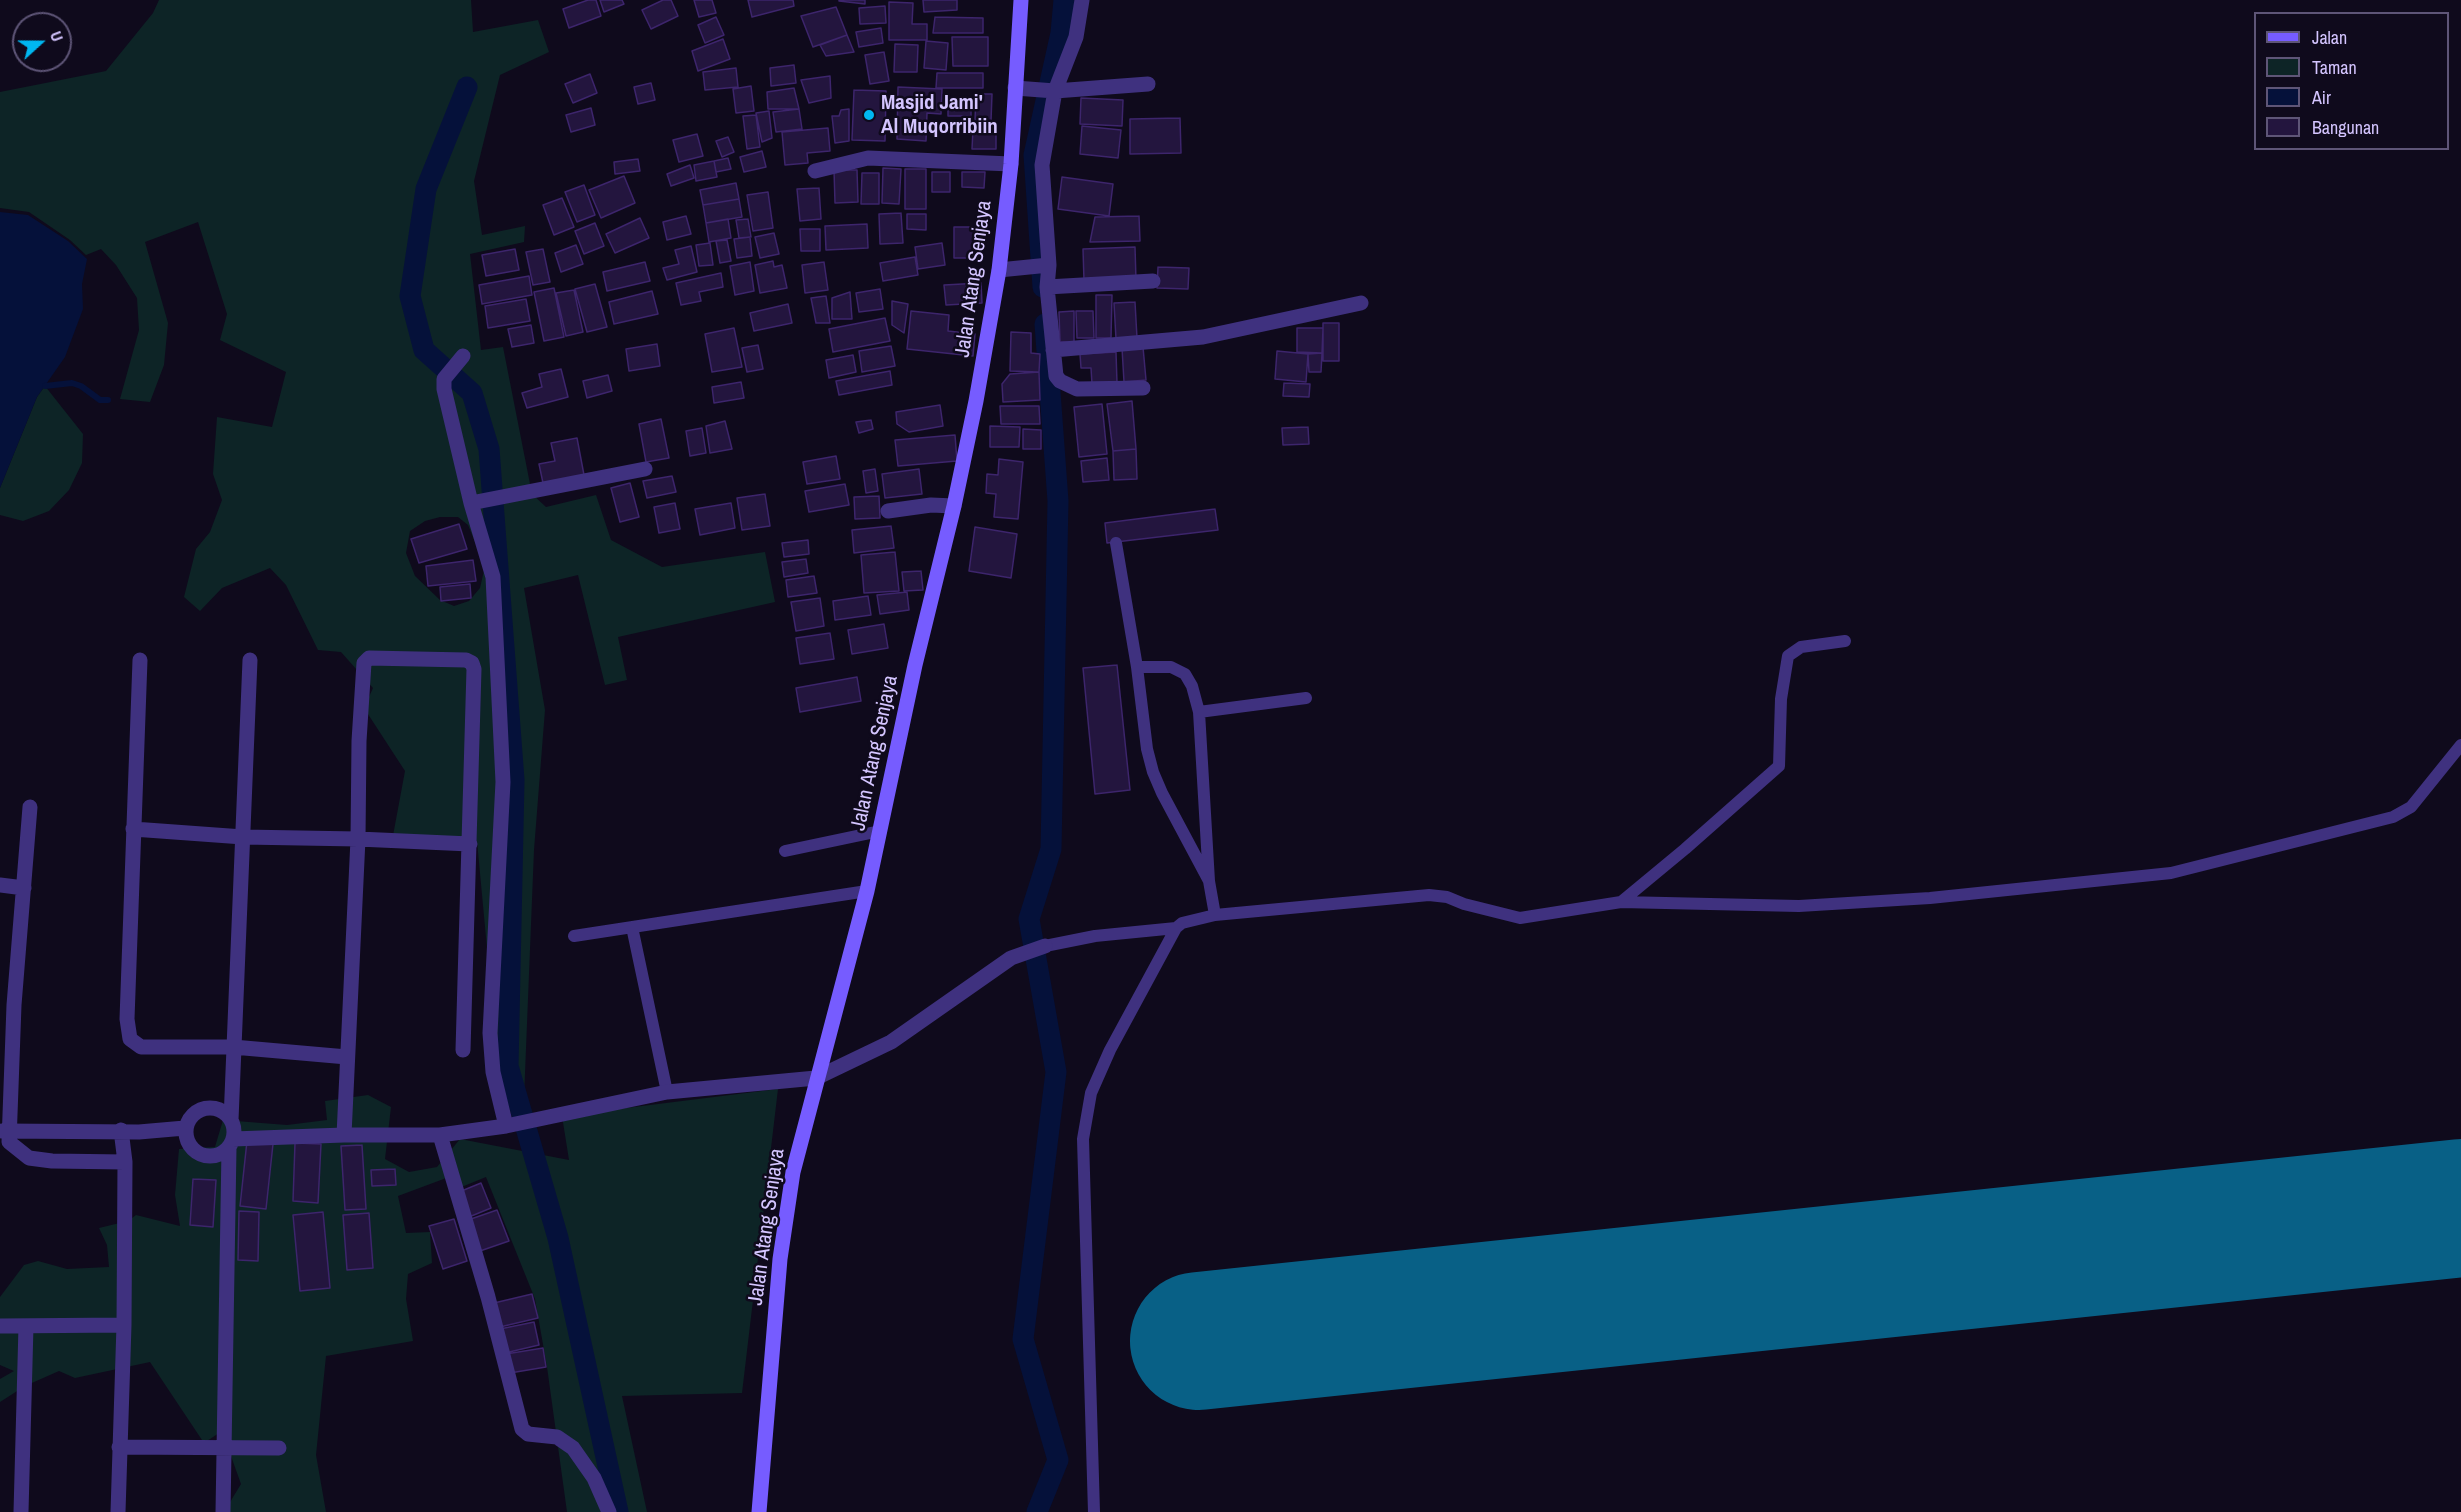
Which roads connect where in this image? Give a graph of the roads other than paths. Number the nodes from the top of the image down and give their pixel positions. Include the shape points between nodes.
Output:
1 (1021, 0) edge
2 (1082, 0) edge
3 (1148, 84) dead end
4 (1019, 88) junction
5 (1052, 91) junction
6 (1011, 164) junction
7 (815, 171) dead end
8 (1047, 265) junction
9 (999, 270) junction
10 (1153, 281) dead end
11 (1047, 287) junction
12 (1361, 303) dead end
13 (1053, 350) junction
14 (463, 356) dead end
15 (1143, 388) dead end
16 (645, 469) dead end
17 (475, 502) junction
18 (954, 506) junction
19 (888, 511) dead end
20 (1116, 543) dead end
21 (1845, 641) dead end
22 (140, 660) dead end
23 (250, 660) dead end
24 (1137, 667) junction
25 (1306, 698) dead end
26 (1199, 712) junction
27 (2461, 745) edge
28 (30, 807) dead end
29 (133, 829) junction
30 (880, 831) junction
31 (243, 837) junction
32 (358, 839) junction
33 (470, 844) junction
34 (785, 851) dead end
35 (1209, 880) junction
36 (0, 885) edge
37 (24, 888) junction
38 (867, 891) junction
39 (1621, 902) junction
40 (1215, 915) junction
41 (632, 927) junction
42 (1176, 928) junction
43 (574, 936) dead end
44 (1045, 946) joint
45 (7, 1005) edge
46 (233, 1047) junction
47 (463, 1050) dead end
48 (347, 1057) junction
49 (816, 1078) junction
50 (667, 1092) junction
51 (231, 1120) junction
52 (510, 1125) junction
53 (185, 1128) junction
54 (121, 1130) junction
55 (5, 1131) edge
56 (344, 1134) junction
57 (440, 1135) junction
58 (231, 1143) junction
59 (125, 1162) junction
60 (124, 1325) junction
61 (0, 1326) edge
62 (26, 1326) junction
63 (119, 1446) junction
64 (225, 1446) junction
65 (279, 1448) dead end
66 (21, 1512) edge
67 (118, 1512) edge
68 (223, 1512) edge
69 (609, 1512) edge
70 (759, 1512) edge
71 (1094, 1512) edge

1 - 4 main road, Jalan Atang Senjaya
2 - 5 street via 1076,38
3 - 5 street
4 - 5 street
4 - 6 main road, Jalan Atang Senjaya
5 - 8 street via 1042,165
6 - 7 street via 868,158
6 - 9 main road, Jalan Atang Senjaya
8 - 9 street
8 - 11 street
9 - 18 main road, Jalan Atang Senjaya
10 - 11 street
11 - 13 street
12 - 13 street via 1203,337
13 - 15 street via 1056,376 1077,389
14 - 17 street via 444,379 444,389
16 - 17 street
17 - 52 street via 493,580 503,782 490,1033 493,1072
18 - 19 street
18 - 30 main road, Jalan Atang Senjaya
20 - 24 lane
21 - 39 lane via 1801,647 1788,656 1781,699 1779,766
22 - 29 street
23 - 31 street
24 - 26 lane via 1171,667 1185,674
24 - 35 lane via 1145,740 1153,772
25 - 26 lane
26 - 35 lane
27 - 39 lane via 2411,807 2393,817 2171,873 1930,898 1799,906
28 - 37 street
29 - 31 street
29 - 46 street via 127,1019 130,1038 141,1047
30 - 34 lane
30 - 38 main road, Jalan Atang Senjaya
31 - 32 street
31 - 46 street
32 - 33 street
32 - 33 street via 358,741 364,663 378,657 466,660 474,669
32 - 48 street
33 - 47 street
35 - 40 lane
36 - 37 street
37 - 45 street
38 - 41 lane
38 - 49 main road, Jalan Atang Senjaya
39 - 40 lane via 1520,918 1447,897 1429,896
40 - 42 lane via 1190,920
41 - 43 lane
41 - 50 lane
42 - 44 lane via 1095,936
42 - 71 lane via 1110,1050 1091,1094 1083,1139
44 - 49 street via 1019,954 891,1042
45 - 55 street
46 - 48 street
46 - 51 street
48 - 56 street
49 - 50 street
49 - 70 main road, Jalan Atang Senjaya via 793,1172 780,1259
50 - 52 street
51 - 53 street via 219,1110 208,1108 191,1116
51 - 58 street
52 - 57 street
53 - 54 street
53 - 58 street via 188,1143 203,1156 221,1154
54 - 55 street
54 - 59 street
55 - 59 street via 9,1142 29,1158
56 - 57 street
56 - 58 street
57 - 69 street via 522,1430 566,1441 589,1470
58 - 64 street
59 - 60 street
60 - 62 street
60 - 63 street
61 - 62 street
62 - 66 street
63 - 64 street
63 - 67 street
64 - 65 street
64 - 68 street

